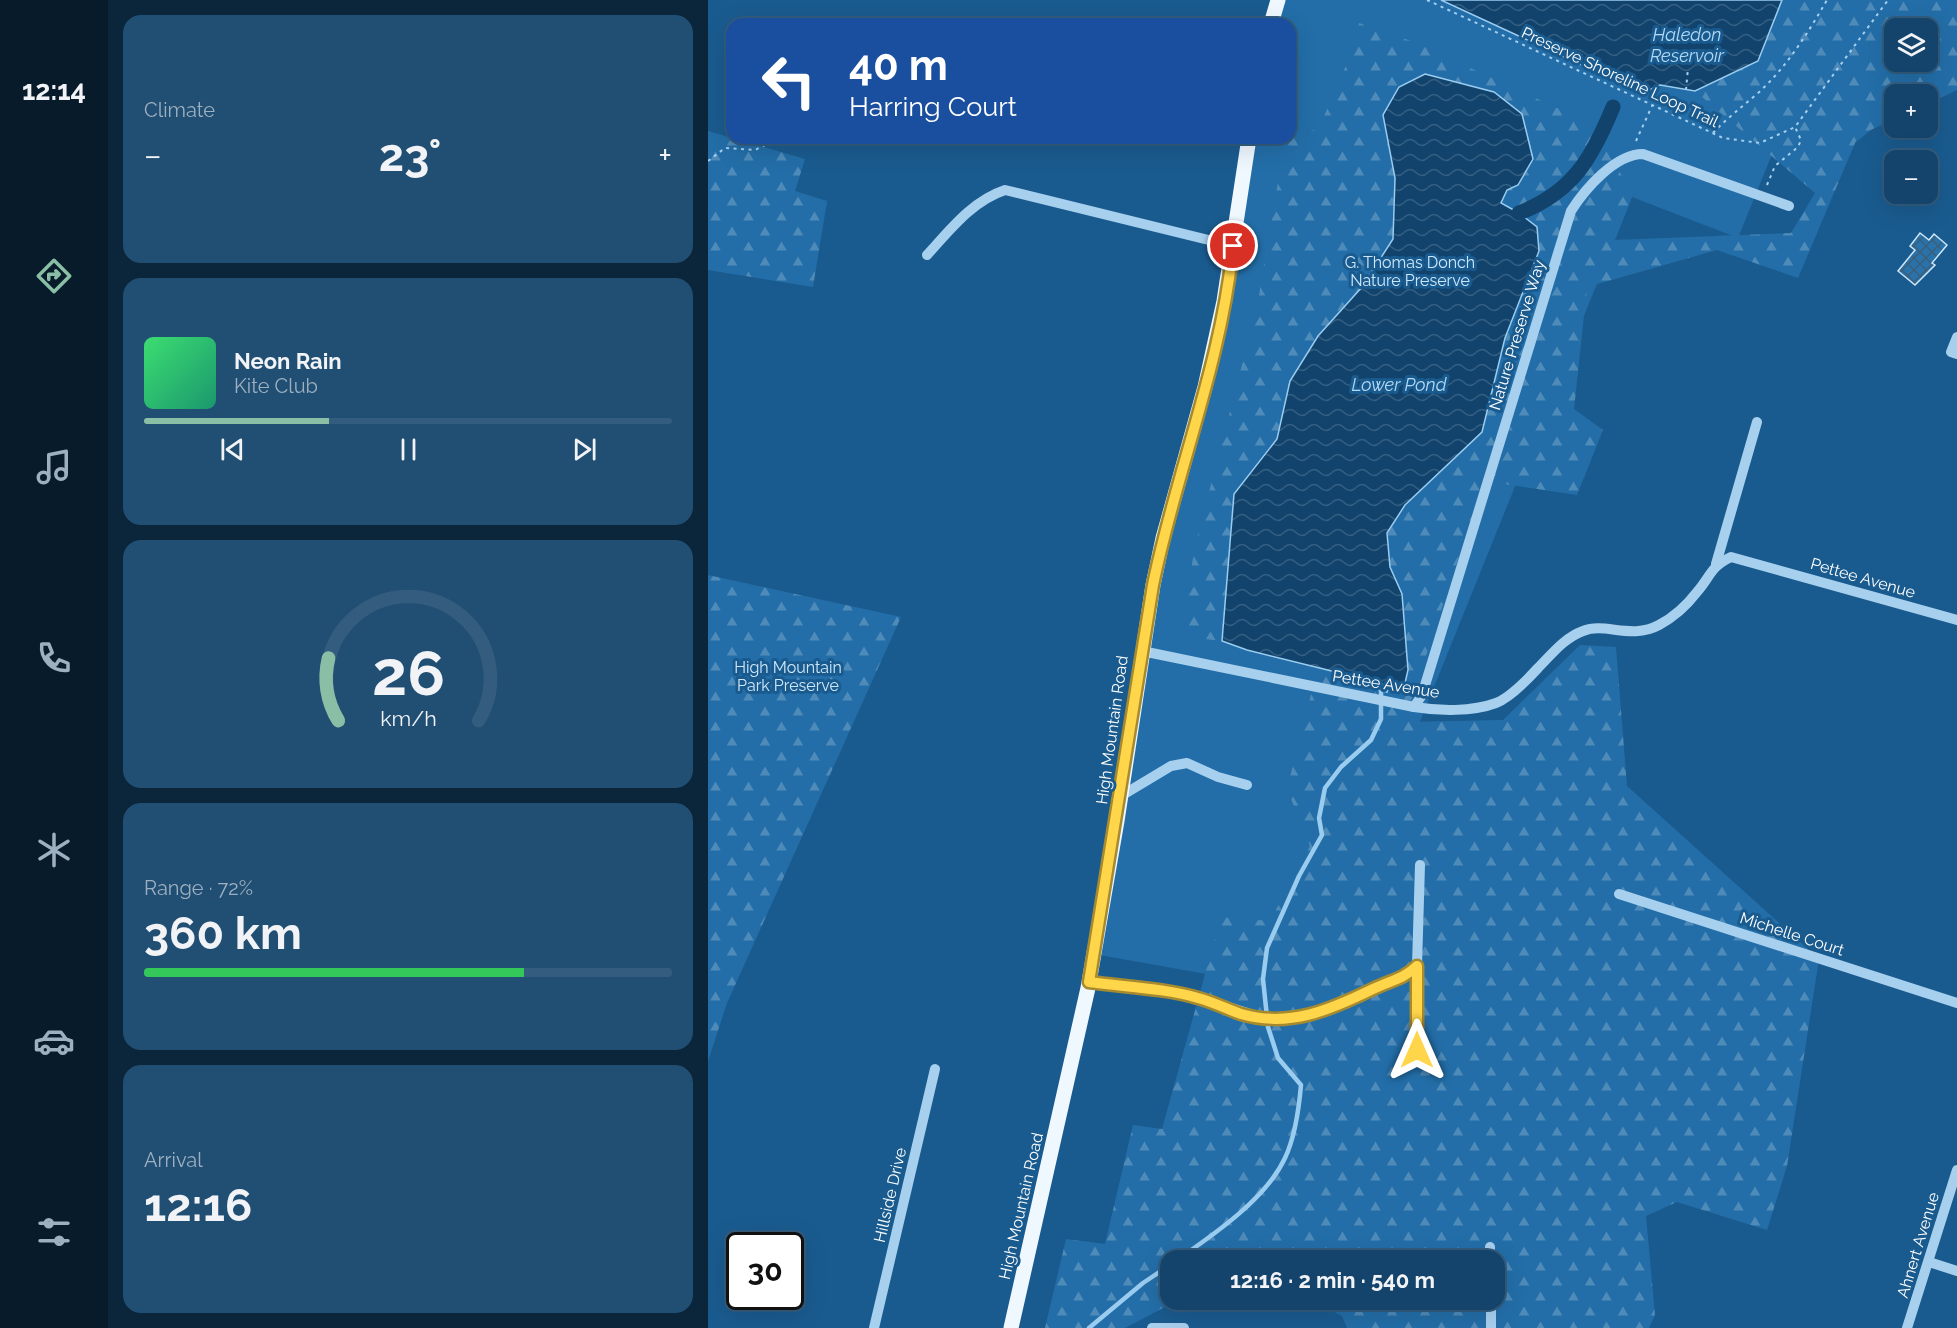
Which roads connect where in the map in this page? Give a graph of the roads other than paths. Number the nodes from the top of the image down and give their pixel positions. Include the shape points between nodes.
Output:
1 (1278, 0) edge
2 (1273, 18) edge
3 (1247, 144) edge
4 (1789, 206) dead end
5 (1233, 246) junction
6 (927, 255) dead end
7 (1957, 337) edge
8 (1957, 354) edge
9 (1758, 422) dead end
10 (1716, 564) junction
11 (1957, 620) edge
12 (1142, 651) junction
13 (1414, 706) junction
14 (1247, 785) dead end
15 (1121, 796) junction
16 (1420, 865) dead end
17 (1618, 894) dead end
18 (1417, 966) junction
19 (1089, 982) junction
20 (1957, 1003) edge
21 (1417, 1050) dead end
22 (935, 1069) dead end
23 (1957, 1170) edge
24 (1929, 1262) junction
25 (1957, 1271) edge
26 (1491, 1310) edge
27 (874, 1328) edge
28 (1011, 1328) edge
29 (1152, 1328) edge
30 (1184, 1328) edge
31 (1491, 1328) edge
32 (1907, 1328) edge

1 - 2 main road
3 - 5 main road, High Mountain Road
4 - 13 street, Nature Preserve Way via 1643,154 1630,154 1586,187 1571,211 1422,695
5 - 6 street via 1005,190 990,195 966,213
5 - 12 main road, High Mountain Road via 1205,387 1163,538
7 - 8 street via 1951,352
9 - 10 street
10 - 11 street, Pettee Avenue via 1731,557
10 - 13 street, Pettee Avenue via 1680,611 1658,626 1636,633 1587,629 1572,636 1497,703 1432,710
12 - 13 street, Pettee Avenue
12 - 15 main road, High Mountain Road
14 - 15 street via 1187,763 1171,766
15 - 19 main road, High Mountain Road
16 - 18 street
17 - 20 street, Michelle Court
18 - 19 street via 1407,976 1326,1011 1297,1019 1242,1014 1197,997
18 - 21 street
19 - 28 main road, High Mountain Road
22 - 27 street, Hillside Drive
23 - 24 street, Ahnert Avenue
24 - 25 street
24 - 32 street, Ahnert Avenue
26 - 31 street
29 - 30 street

